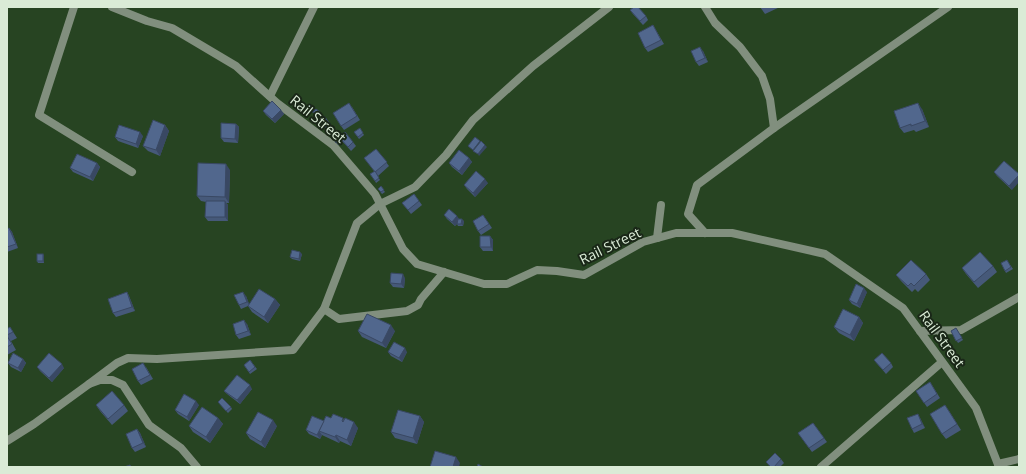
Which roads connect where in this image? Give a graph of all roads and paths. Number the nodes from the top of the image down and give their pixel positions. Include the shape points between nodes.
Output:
1 (74, 7) edge
2 (112, 7) edge
3 (314, 7) edge
4 (609, 7) edge
5 (705, 7) edge
6 (948, 7) edge
7 (270, 96) junction
8 (774, 128) junction
9 (132, 172) dead end
10 (380, 204) junction
11 (661, 204) dead end
12 (705, 233) junction
13 (656, 238) junction
14 (444, 272) junction
15 (1019, 297) edge
16 (324, 309) junction
17 (920, 331) junction
18 (942, 362) junction
19 (89, 384) junction
20 (7, 441) edge
21 (1019, 459) edge
22 (998, 466) edge
23 (197, 467) edge
24 (821, 467) edge

1 - 9 street via 39,115
2 - 7 street, Rail Street via 172,28 236,66
3 - 7 street
4 - 10 street via 534,66 473,120 446,156 415,187
5 - 8 street via 715,23 740,47 762,76 770,99
6 - 8 street
7 - 10 street, Rail Street via 333,145 375,194
8 - 12 street via 697,185 688,214
10 - 14 street, Rail Street via 403,249 417,264
10 - 16 street via 357,223
11 - 13 street
12 - 13 street, Rail Street via 676,233
12 - 17 street, Rail Street via 732,233 825,254 903,308
13 - 14 street, Rail Street via 643,242 584,276 537,270 507,284 484,284
14 - 16 street via 418,305 407,311 338,319
15 - 17 street via 962,330
16 - 19 street via 293,350 157,359 128,358
17 - 18 street, Rail Street
18 - 22 street, Rail Street via 976,408
18 - 24 street
19 - 20 street
19 - 23 street via 100,380 112,380 123,385 150,425 181,448
21 - 22 street

